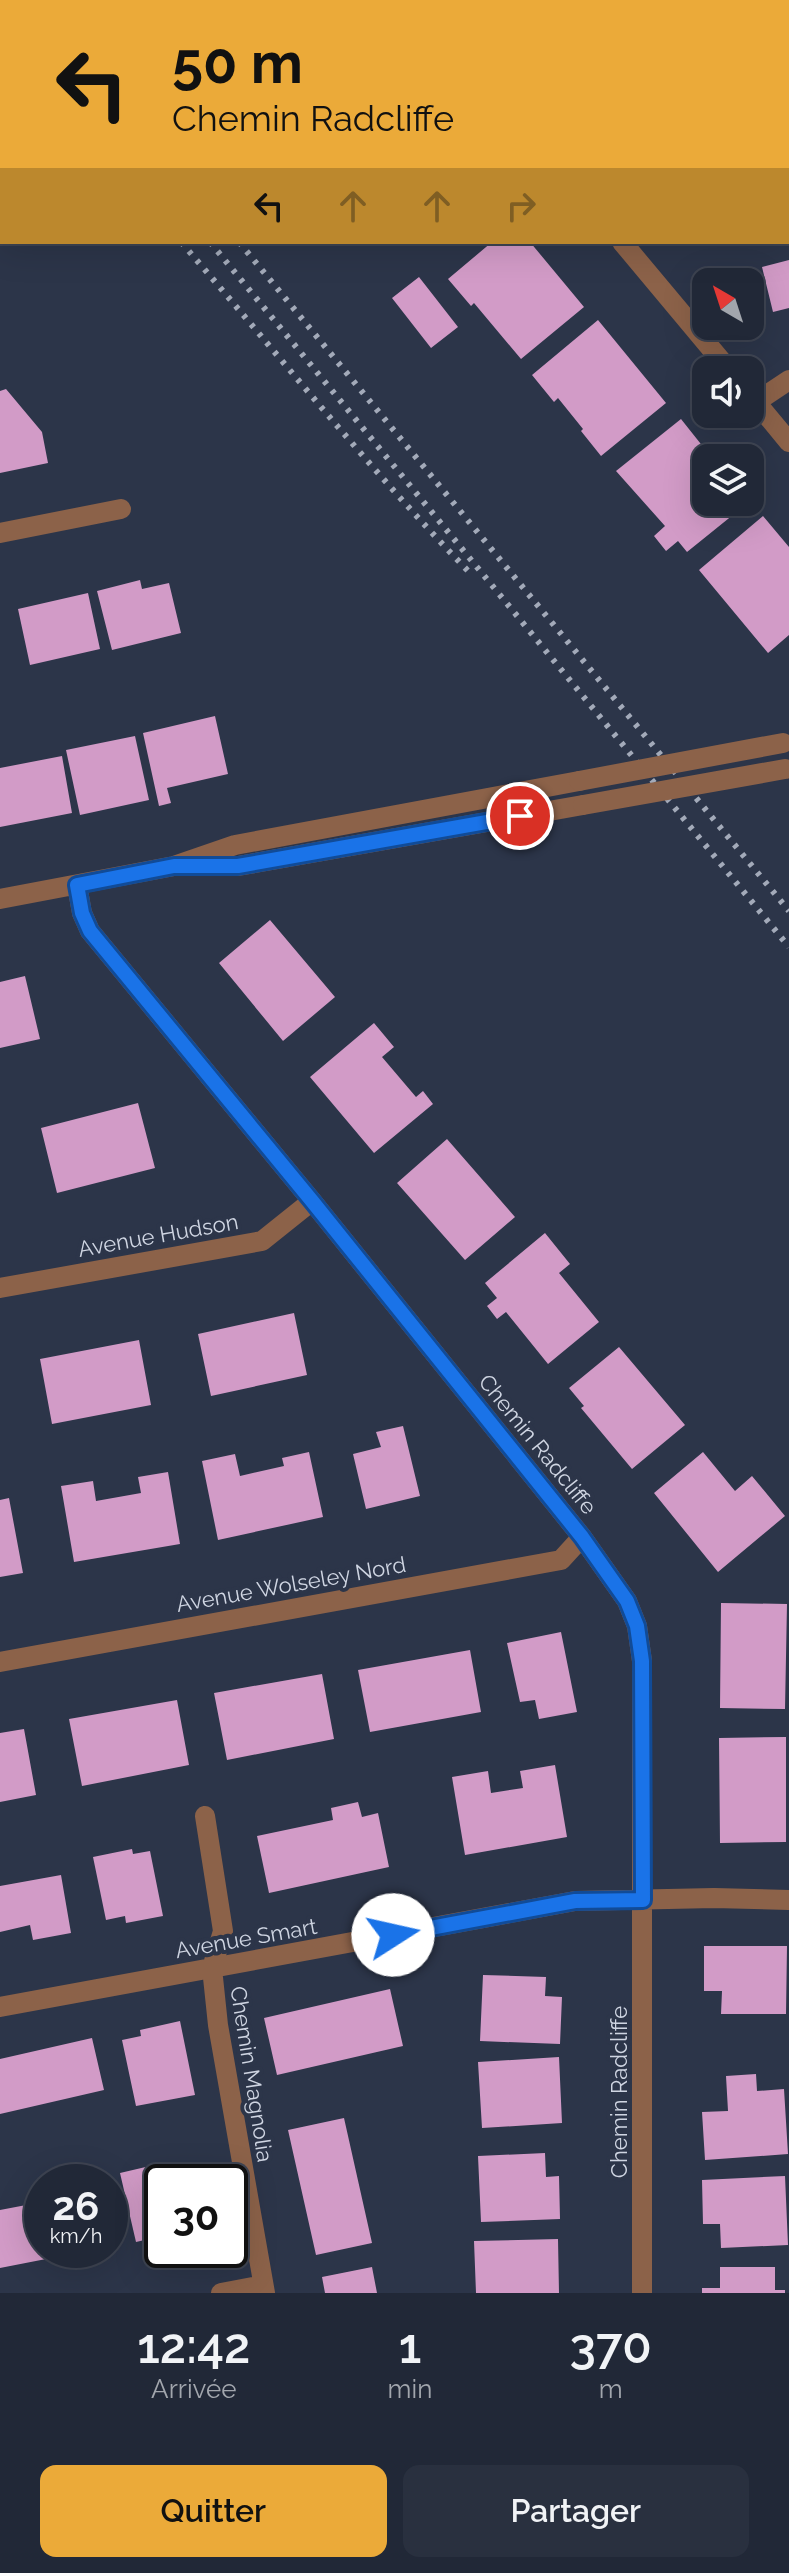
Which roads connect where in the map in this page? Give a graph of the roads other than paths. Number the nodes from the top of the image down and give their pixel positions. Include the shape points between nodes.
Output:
1 (624, 244) edge
2 (717, 356) edge
3 (789, 380) edge
4 (764, 393) edge
5 (764, 412) edge
6 (789, 442) edge
7 (121, 509) dead end
8 (0, 533) edge
9 (786, 743) edge
10 (787, 768) edge
11 (174, 866) junction
12 (77, 885) junction
13 (0, 899) edge
14 (312, 1201) junction
15 (0, 1288) edge
16 (582, 1537) junction
17 (0, 1662) edge
18 (205, 1816) dead end
19 (643, 1900) junction
20 (789, 1900) edge
21 (212, 1968) junction
22 (0, 2007) edge
23 (264, 2289) edge
24 (221, 2293) edge
25 (642, 2293) edge

1 - 2 street
3 - 4 street
5 - 6 street
7 - 8 street
9 - 11 street, bridge via 235,845
10 - 11 street, bridge via 238,866
11 - 12 street
12 - 13 street
12 - 14 street, Chemin Radcliffe via 90,931
14 - 15 street, Avenue Hudson via 262,1241
14 - 16 street, Chemin Radcliffe
16 - 17 street, Avenue Wolseley Nord via 561,1560
16 - 19 street, Chemin Radcliffe via 627,1601 637,1626 642,1661
18 - 21 street, Chemin Magnolia via 223,1931
19 - 20 street, Avenue Smart
19 - 21 street, Avenue Smart via 575,1901
19 - 25 street, Chemin Radcliffe
21 - 22 street, Avenue Smart
21 - 23 street, Chemin Magnolia
23 - 24 street

